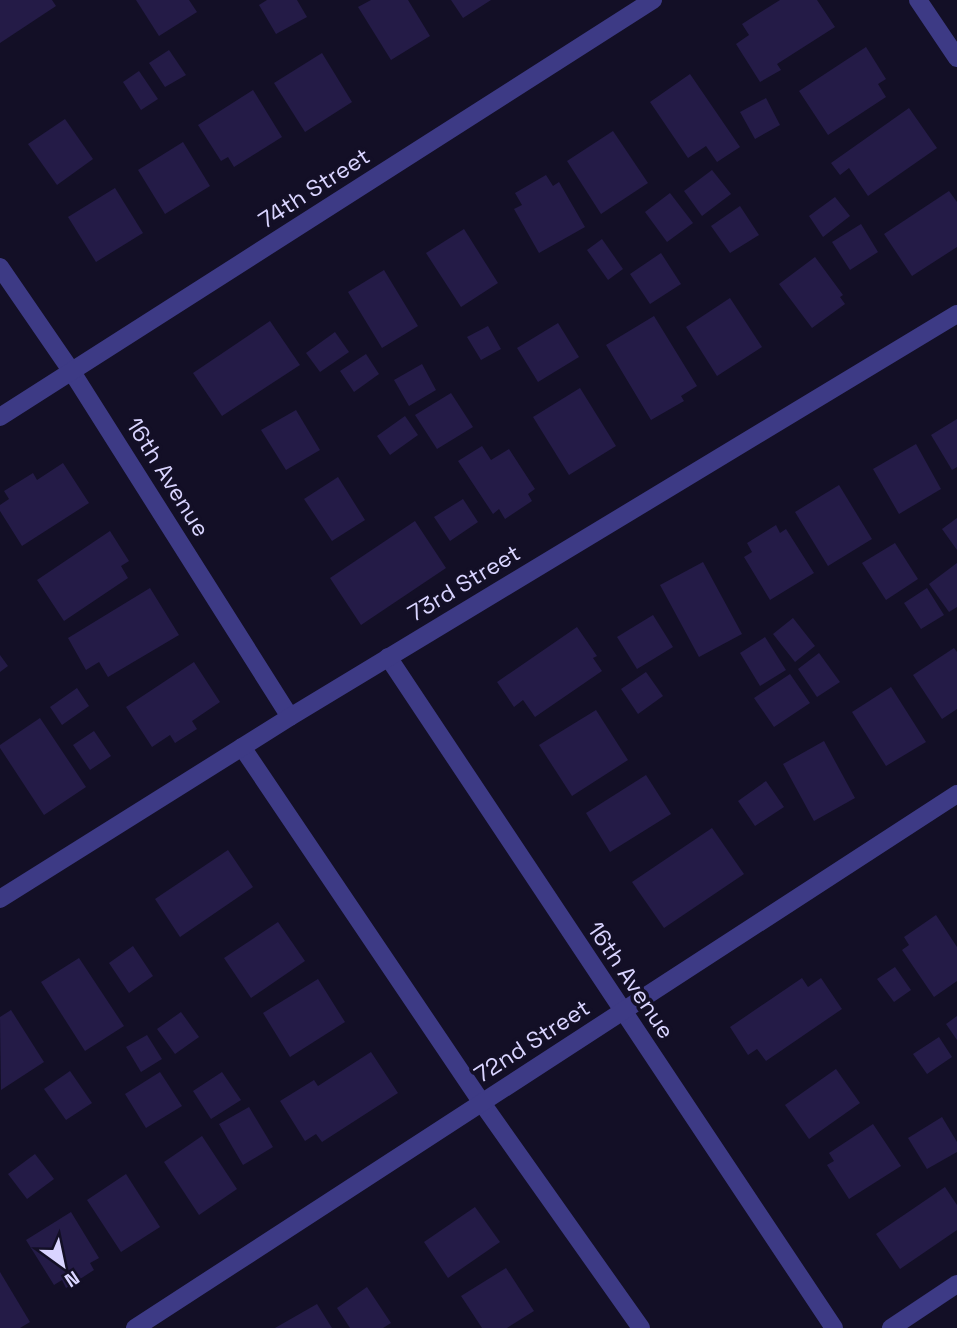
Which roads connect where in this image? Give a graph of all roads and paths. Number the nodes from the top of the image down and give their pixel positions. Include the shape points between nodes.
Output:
1 (653, 0) edge
2 (918, 0) edge
3 (957, 58) edge
4 (0, 267) edge
5 (957, 314) edge
6 (72, 372) junction
7 (0, 417) edge
8 (388, 657) junction
9 (290, 717) junction
10 (242, 747) junction
11 (957, 794) edge
12 (0, 899) edge
13 (622, 1011) junction
14 (482, 1103) junction
15 (957, 1284) edge
16 (135, 1328) edge
17 (641, 1328) edge
18 (834, 1328) edge
19 (891, 1328) edge

1 - 6 street, 74th Street
2 - 3 street
4 - 6 street, 16th Avenue
5 - 8 street, 73rd Street
6 - 7 street, 74th Street
6 - 9 street, 16th Avenue
8 - 9 street, 73rd Street
8 - 13 street, 16th Avenue
9 - 10 street, 73rd Street
10 - 12 street, 73rd Street
10 - 14 street
11 - 13 street, 72nd Street
13 - 14 street, 72nd Street
13 - 18 street, 16th Avenue
14 - 16 street, 72nd Street
14 - 17 street
15 - 19 street

